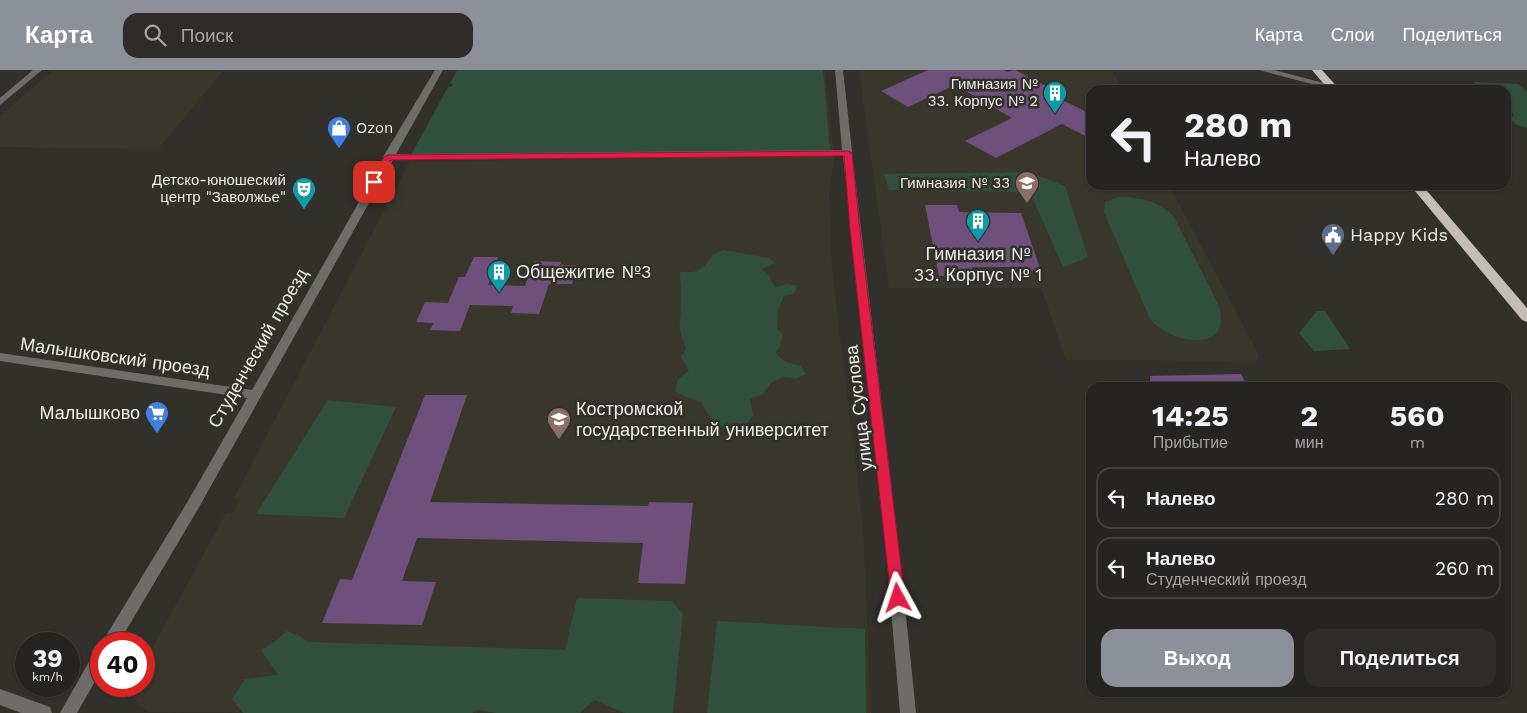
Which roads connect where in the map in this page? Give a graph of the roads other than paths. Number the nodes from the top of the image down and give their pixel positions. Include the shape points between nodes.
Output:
1 (38, 70) edge
2 (439, 70) edge
3 (839, 70) edge
4 (1263, 70) edge
5 (1317, 70) edge
6 (1321, 85) edge
7 (1330, 85) edge
8 (0, 102) edge
9 (848, 153) junction
10 (388, 157) junction
11 (1420, 190) edge
12 (1527, 317) edge
13 (0, 357) edge
14 (255, 395) junction
15 (116, 632) edge
16 (90, 675) edge
17 (0, 697) edge
18 (44, 713) edge
19 (68, 713) edge
20 (908, 713) edge

1 - 8 street
2 - 10 street, Студенческий проезд
3 - 9 street, улица Суслова
4 - 6 street
5 - 7 highway
9 - 10 street
9 - 20 street, улица Суслова via 892,540
10 - 14 street, Студенческий проезд
11 - 12 highway
13 - 14 street, Малышковский проезд
14 - 15 street, Студенческий проезд
16 - 19 street
17 - 18 street

